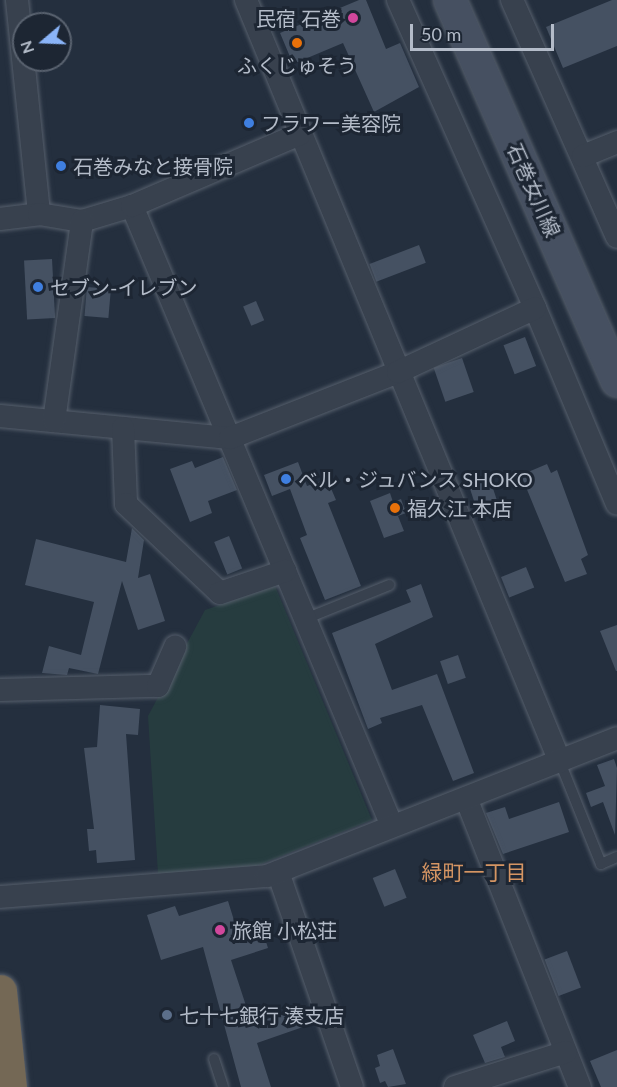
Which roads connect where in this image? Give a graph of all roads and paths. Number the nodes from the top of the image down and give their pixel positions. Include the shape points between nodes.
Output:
1 (17, 0) edge
2 (246, 0) edge
3 (398, 0) edge
4 (450, 0) edge
5 (512, 0) edge
6 (300, 134) junction
7 (617, 142) edge
8 (583, 156) junction
9 (132, 206) junction
10 (39, 214) junction
11 (0, 219) edge
12 (82, 221) junction
13 (617, 237) edge
14 (535, 308) junction
15 (398, 372) junction
16 (617, 381) edge
17 (0, 416) edge
18 (54, 421) junction
19 (123, 428) junction
20 (230, 438) junction
21 (617, 504) edge
22 (285, 571) junction
23 (389, 585) dead end
24 (305, 619) junction
25 (175, 647) dead end
26 (0, 690) edge
27 (617, 738) edge
28 (560, 762) junction
29 (466, 798) junction
30 (392, 826) junction
31 (617, 857) edge
32 (278, 872) junction
33 (0, 897) edge
34 (0, 991) edge
35 (566, 1052) junction
36 (214, 1059) dead end
37 (6, 1076) edge
38 (462, 1086) edge
39 (223, 1087) edge
40 (352, 1087) edge
41 (580, 1087) edge

1 - 10 street
2 - 6 street
3 - 14 street
4 - 16 main road, 石巻女川線
5 - 8 street
6 - 9 street
6 - 15 street
7 - 8 street
8 - 13 street
9 - 12 street
9 - 20 street
10 - 11 street
10 - 12 street
12 - 18 street
14 - 15 street
14 - 21 street
15 - 20 street
15 - 28 street
17 - 18 street
18 - 19 street
19 - 20 street
19 - 22 street via 126,504 220,593
20 - 22 street
22 - 24 street
23 - 24 lane
24 - 30 street
25 - 26 street via 158,686
27 - 28 street
28 - 29 street
28 - 31 lane via 601,864
29 - 30 street
29 - 35 street
30 - 32 street
32 - 33 street
32 - 40 street
34 - 37 highway
35 - 38 street
35 - 41 street
36 - 39 lane

